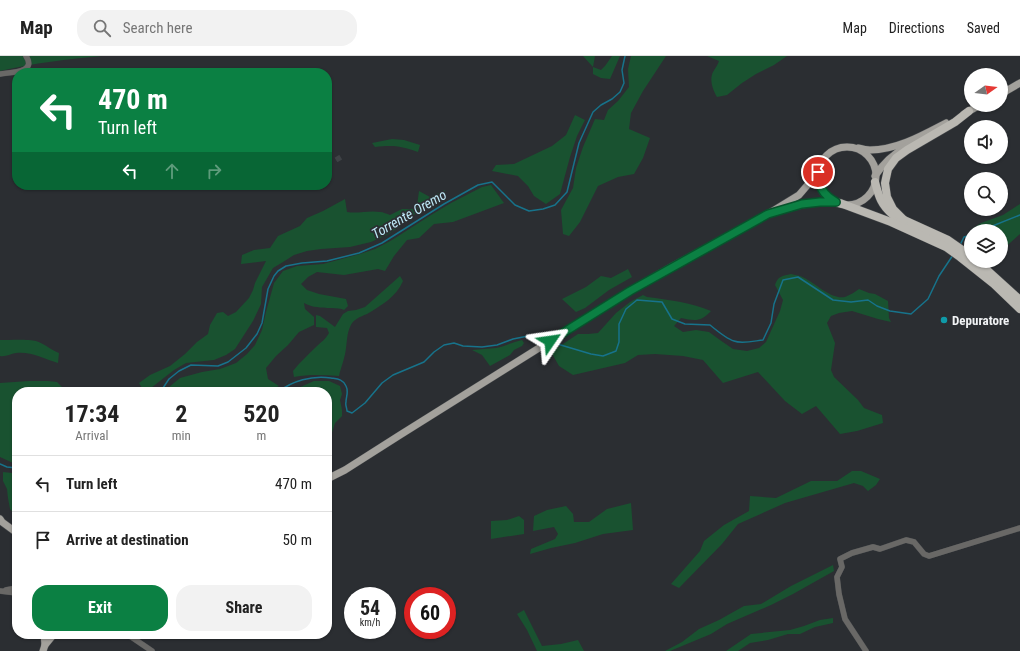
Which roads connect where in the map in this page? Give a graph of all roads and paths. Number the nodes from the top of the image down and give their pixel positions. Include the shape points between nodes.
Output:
1 (26, 56) edge
2 (26, 68) edge
3 (12, 72) edge
4 (0, 74) edge
5 (1020, 83) edge
6 (1008, 90) edge
7 (967, 112) edge
8 (968, 112) edge
9 (936, 128) junction
10 (856, 148) junction
11 (820, 164) junction
12 (875, 179) junction
13 (838, 203) junction
14 (768, 214) junction
15 (904, 220) junction
16 (947, 244) junction
17 (962, 254) joint
18 (984, 268) edge
19 (1020, 300) edge
20 (1020, 309) edge
21 (332, 476) edge
22 (0, 519) edge
23 (1020, 528) edge
24 (12, 529) edge
25 (12, 589) edge
26 (0, 591) edge
27 (12, 592) edge
28 (50, 639) edge
29 (134, 639) edge
30 (44, 648) edge
31 (152, 651) edge
32 (866, 651) edge

1 - 2 street via 29,62
3 - 4 street
5 - 6 main road
7 - 9 main road
8 - 15 highway via 907,150 896,158 888,169 887,197 893,209
9 - 10 main road via 890,147 871,150
9 - 12 main road via 894,154 882,166
10 - 11 main road via 835,149
10 - 12 main road via 872,162
11 - 13 main road via 820,186 829,198
11 - 14 main road via 811,182 799,195
12 - 13 main road via 872,189 862,200 848,204
12 - 15 highway via 881,203 893,215
13 - 14 main road via 802,204
13 - 16 highway
14 - 21 main road via 636,287
15 - 16 highway
16 - 17 highway
17 - 20 highway
18 - 19 highway
22 - 24 main road
23 - 32 street via 929,556 914,542 906,540 880,549 873,546 852,552 840,559 842,567 837,577 845,619
25 - 26 street
26 - 27 street
28 - 30 main road
29 - 31 street

